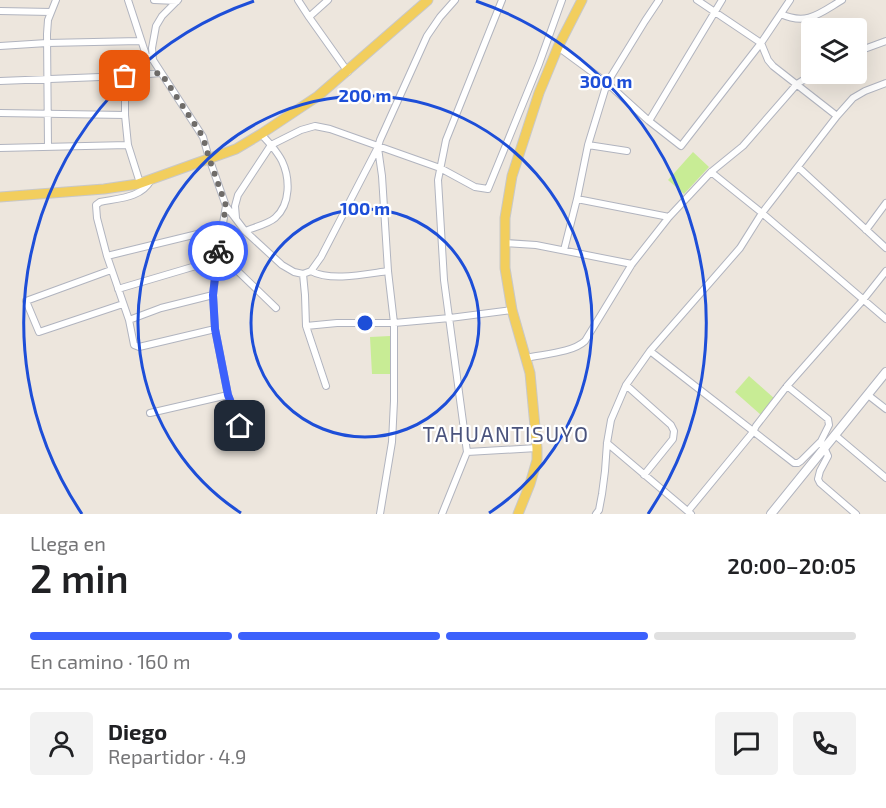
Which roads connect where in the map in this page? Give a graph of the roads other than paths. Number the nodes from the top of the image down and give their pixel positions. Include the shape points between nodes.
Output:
1 (56, 0) edge
2 (128, 0) edge
3 (154, 0) edge
4 (298, 0) edge
5 (328, 0) edge
6 (428, 0) edge
7 (455, 0) edge
8 (502, 0) edge
9 (562, 0) edge
10 (582, 0) edge
11 (659, 0) edge
12 (697, 0) edge
13 (722, 0) edge
14 (790, 0) edge
15 (842, 0) edge
16 (178, 1) edge
17 (0, 11) edge
18 (51, 12) junction
19 (715, 12) junction
20 (781, 14) junction
21 (309, 17) junction
22 (140, 40) junction
23 (886, 41) edge
24 (47, 43) junction
25 (761, 43) junction
26 (0, 46) edge
27 (558, 47) junction
28 (867, 48) edge
29 (153, 60) junction
30 (348, 72) junction
31 (161, 73) junction
32 (125, 76) junction
33 (48, 80) junction
34 (0, 81) edge
35 (801, 81) edge
36 (607, 83) junction
37 (886, 83) edge
38 (796, 84) junction
39 (0, 113) edge
40 (48, 114) junction
41 (125, 115) junction
42 (837, 116) junction
43 (649, 121) junction
44 (261, 134) junction
45 (128, 145) junction
46 (272, 145) junction
47 (588, 145) junction
48 (48, 147) junction
49 (378, 147) junction
50 (0, 148) edge
51 (627, 151) dead end
52 (209, 158) junction
53 (798, 167) junction
54 (440, 168) junction
55 (711, 172) junction
56 (152, 179) junction
57 (140, 183) junction
58 (0, 197) edge
59 (577, 199) junction
60 (886, 203) edge
61 (226, 206) junction
62 (762, 213) junction
63 (669, 217) junction
64 (236, 218) junction
65 (222, 228) junction
66 (866, 230) junction
67 (245, 231) junction
68 (506, 243) junction
69 (886, 248) edge
70 (564, 250) junction
71 (218, 252) junction
72 (107, 256) junction
73 (216, 260) junction
74 (632, 264) junction
75 (111, 270) junction
76 (311, 271) junction
77 (388, 271) junction
78 (886, 271) edge
79 (303, 274) junction
80 (118, 289) junction
81 (213, 295) junction
82 (863, 300) junction
83 (123, 304) junction
84 (276, 308) dead end
85 (512, 310) junction
86 (450, 318) junction
87 (886, 319) edge
88 (129, 320) junction
89 (394, 323) junction
90 (306, 326) junction
91 (215, 329) junction
92 (650, 351) junction
93 (526, 358) junction
94 (886, 372) edge
95 (326, 386) dead end
96 (626, 386) junction
97 (787, 386) junction
98 (228, 395) junction
99 (868, 395) junction
100 (886, 409) edge
101 (150, 413) dead end
102 (240, 426) dead end
103 (753, 432) junction
104 (835, 435) junction
105 (606, 443) junction
106 (822, 444) junction
107 (537, 448) junction
108 (467, 452) junction
109 (644, 475) junction
110 (886, 478) edge
111 (600, 513) edge
112 (689, 513) edge
113 (380, 514) edge
114 (442, 514) edge
115 (518, 514) edge
116 (772, 514) edge
117 (856, 514) edge

1 - 18 street
2 - 22 street
3 - 16 street
4 - 21 street
5 - 21 street
6 - 30 main road
7 - 49 street via 427,36
8 - 54 street via 453,120
9 - 54 street via 488,189 475,187
10 - 27 main road
11 - 36 street
12 - 19 street
13 - 19 street
14 - 20 street
15 - 20 street via 801,20
16 - 29 street via 156,26
17 - 18 street
18 - 24 street
19 - 25 street
19 - 43 street
20 - 25 street
21 - 30 street
22 - 24 street
22 - 29 street via 146,55
23 - 28 street
24 - 26 street
24 - 33 street
25 - 38 street via 768,60
25 - 43 street via 681,146
27 - 36 street
27 - 68 main road via 512,176 505,218
29 - 31 street
30 - 44 main road
31 - 32 street
31 - 52 street via 203,137
32 - 33 street
32 - 41 street
33 - 34 street
33 - 40 street
35 - 38 street
36 - 43 street
36 - 47 street
37 - 42 street via 853,98
38 - 42 street
38 - 55 street via 743,146
39 - 40 street
40 - 41 street
40 - 48 street
41 - 45 street
42 - 53 street
44 - 46 street
44 - 52 main road via 236,149
45 - 48 street
45 - 57 street
46 - 49 street via 315,126
46 - 64 street via 238,195
46 - 67 street via 286,172 286,200 275,218
47 - 51 street
47 - 59 street
48 - 50 street
49 - 54 street
49 - 76 street
49 - 77 street
52 - 56 main road
52 - 61 street
53 - 62 street
53 - 66 street
54 - 86 street via 444,280
55 - 62 street
55 - 63 street
56 - 57 main road
56 - 72 street via 136,195 96,205
57 - 58 main road
59 - 63 street
59 - 70 street
60 - 66 street
61 - 64 street
61 - 65 street
62 - 82 street
62 - 92 street via 740,248
63 - 74 street
64 - 67 street
65 - 71 street
65 - 72 street
66 - 69 street
67 - 79 street via 282,265
68 - 70 street
68 - 85 main road
70 - 74 street
71 - 73 street
71 - 84 street
72 - 75 street
73 - 80 street
73 - 81 street
74 - 93 street via 580,346
75 - 80 street
75 - 83 street via 26,301 39,332
76 - 77 street via 334,277
76 - 79 street
77 - 89 street
78 - 82 street
79 - 90 street
80 - 83 street
81 - 88 street
81 - 91 street
82 - 87 street
82 - 97 street
83 - 88 street
85 - 86 street
85 - 93 main road
86 - 89 street
86 - 108 street
88 - 91 street via 134,345 139,347
89 - 90 street
89 - 113 street via 392,442
90 - 95 street
91 - 98 street
92 - 96 street
92 - 103 street
93 - 107 main road
94 - 99 street
96 - 105 street
96 - 109 street via 674,431 673,439
97 - 103 street
97 - 106 street via 828,419 830,425
98 - 101 street
98 - 102 street
99 - 100 street
99 - 104 street
103 - 106 street via 796,464
103 - 112 street
104 - 106 street
104 - 110 street
105 - 109 street
105 - 111 street
106 - 116 street
106 - 117 street via 828,456 820,471 820,483
107 - 108 street
107 - 115 main road via 537,460
108 - 114 street
109 - 112 street

